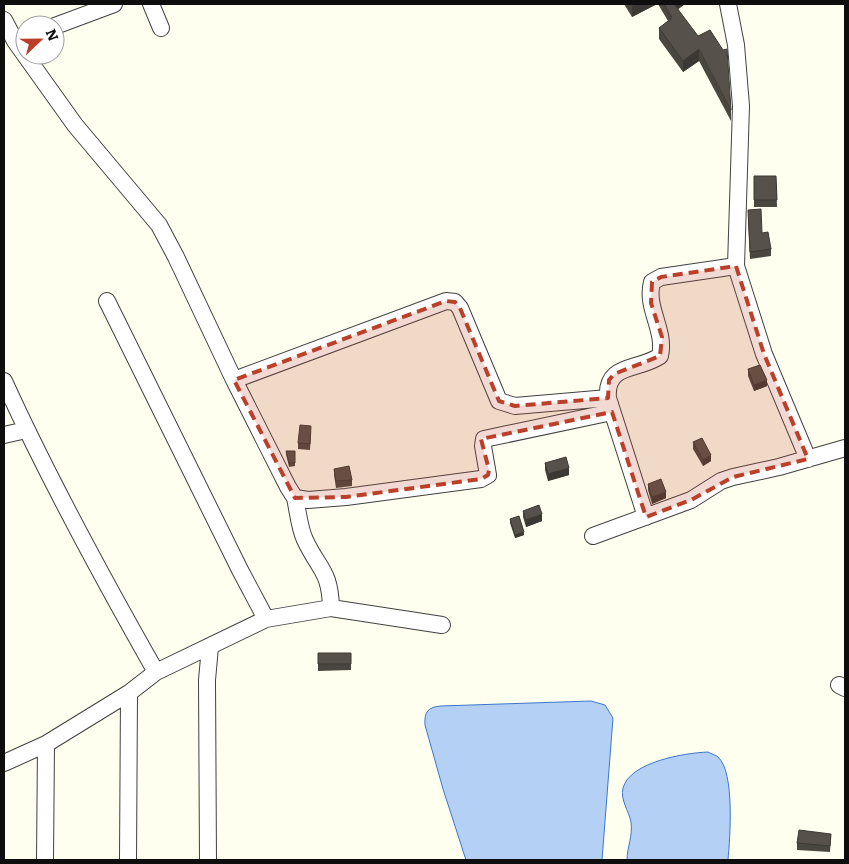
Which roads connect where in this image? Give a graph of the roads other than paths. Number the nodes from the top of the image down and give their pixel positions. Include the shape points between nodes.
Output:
1 (114, 4) edge
2 (151, 4) edge
3 (728, 4) edge
4 (4, 20) edge
5 (65, 22) edge
6 (161, 28) dead end
7 (15, 33) edge
8 (37, 65) edge
9 (736, 266) junction
10 (107, 301) dead end
11 (234, 380) junction
12 (4, 381) edge
13 (610, 405) junction
14 (26, 430) junction
15 (4, 435) edge
16 (845, 448) edge
17 (808, 459) junction
18 (295, 498) junction
19 (646, 517) junction
20 (593, 536) dead end
21 (331, 608) junction
22 (266, 619) junction
23 (442, 625) dead end
24 (210, 647) junction
25 (156, 672) junction
26 (129, 693) junction
27 (46, 744) junction
28 (4, 763) edge
29 (45, 860) edge
30 (128, 860) edge
31 (208, 860) edge

1 - 5 street
2 - 6 street
3 - 9 street via 736,45 741,106
4 - 7 street
8 - 11 street via 75,125 159,225
9 - 13 street via 661,277 652,282 651,303 662,337 660,356 614,374 609,380
9 - 17 street via 764,354
10 - 22 street
11 - 13 street via 446,301 455,302 460,308 499,401 515,406
11 - 18 street
12 - 14 street
13 - 18 street via 484,439 488,475 481,479 346,497
13 - 19 street
14 - 15 street
14 - 25 street
16 - 17 street
17 - 19 street via 733,477 691,500
18 - 21 street via 304,537 331,588
19 - 20 street
21 - 22 street
21 - 23 street
22 - 24 street
24 - 25 street
24 - 31 street
25 - 26 street
26 - 27 street
26 - 30 street
27 - 28 street
27 - 29 street

